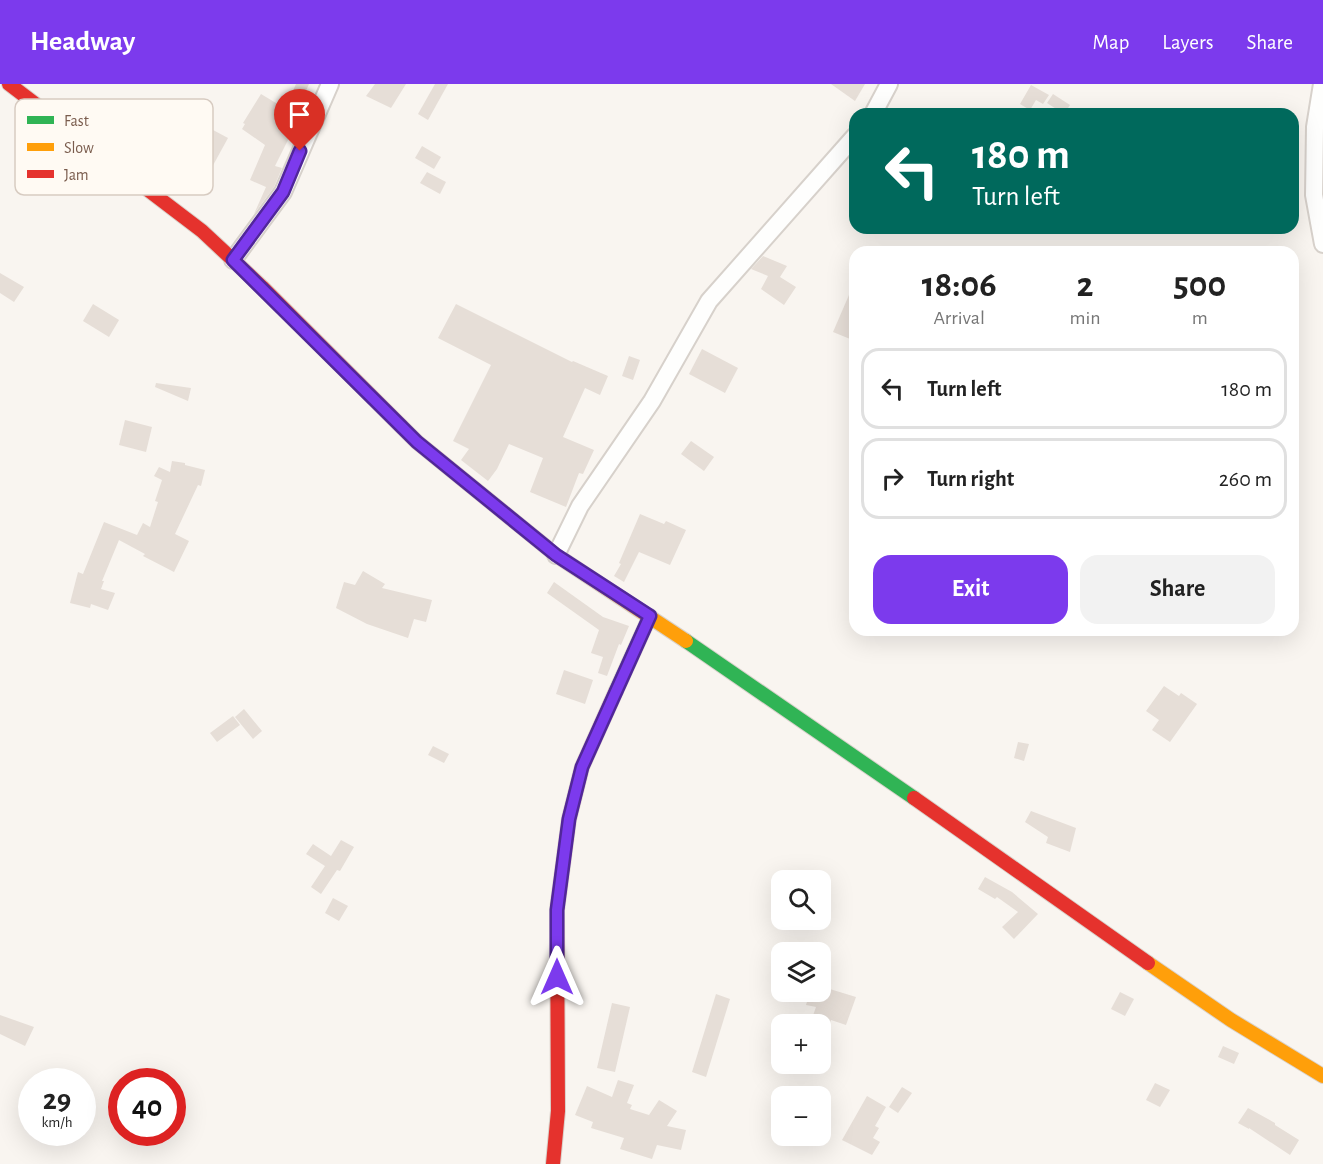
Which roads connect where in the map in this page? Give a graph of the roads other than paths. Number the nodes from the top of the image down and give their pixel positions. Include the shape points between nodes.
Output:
1 (9, 84) edge
2 (330, 84) edge
3 (888, 84) edge
4 (1322, 84) edge
5 (29, 99) edge
6 (876, 108) edge
7 (849, 143) edge
8 (155, 195) edge
9 (1323, 244) edge
10 (233, 260) junction
11 (556, 555) junction
12 (650, 616) junction
13 (1323, 1076) edge
14 (553, 1164) edge

1 - 5 street
2 - 10 street via 283,192
3 - 6 street
4 - 9 street via 1315,127 1314,195
7 - 11 street via 709,302 652,401 580,506
8 - 10 street
10 - 11 street via 417,442
11 - 12 street
12 - 13 street via 1176,983
12 - 14 street via 582,767 569,819 557,910 558,1111

